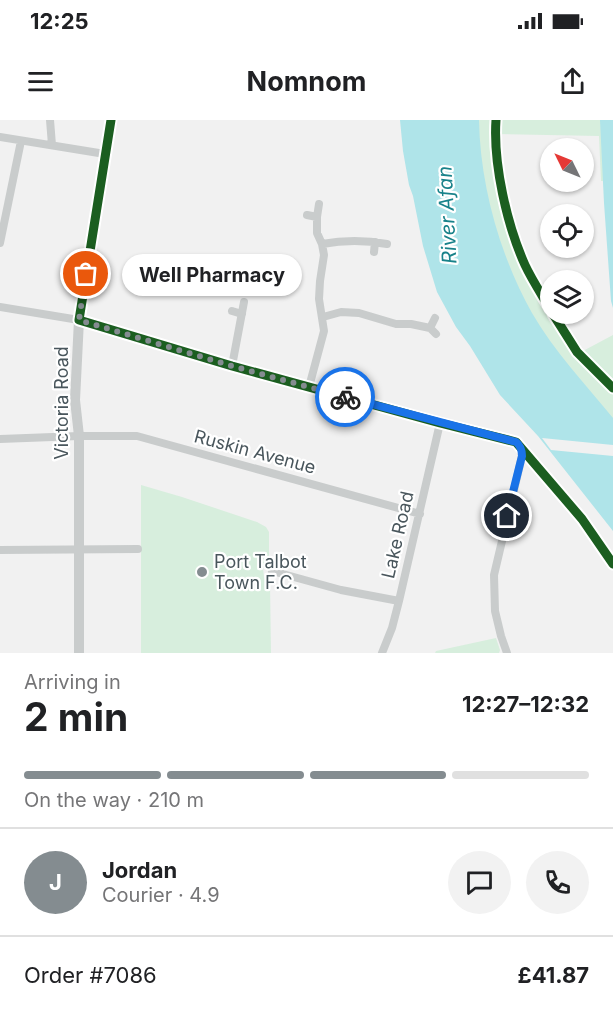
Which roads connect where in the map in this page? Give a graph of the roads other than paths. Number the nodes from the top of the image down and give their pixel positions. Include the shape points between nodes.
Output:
1 (50, 120) edge
2 (111, 120) edge
3 (496, 120) edge
4 (0, 137) edge
5 (21, 141) junction
6 (51, 145) junction
7 (105, 154) junction
8 (319, 204) dead end
9 (307, 215) dead end
10 (317, 217) junction
11 (375, 242) junction
12 (0, 243) edge
13 (322, 244) junction
14 (387, 244) dead end
15 (374, 252) dead end
16 (540, 291) edge
17 (244, 302) dead end
18 (0, 306) edge
19 (232, 312) dead end
20 (242, 314) junction
21 (323, 317) junction
22 (435, 318) dead end
23 (79, 320) junction
24 (559, 324) edge
25 (232, 366) junction
26 (309, 387) junction
27 (613, 388) edge
28 (440, 423) junction
29 (79, 436) junction
30 (0, 439) edge
31 (420, 514) junction
32 (79, 549) junction
33 (138, 549) dead end
34 (0, 550) edge
35 (272, 571) dead end
36 (399, 601) junction
37 (79, 653) edge
38 (382, 653) edge
39 (507, 653) edge

1 - 6 street
2 - 7 street, Victoria Road
3 - 16 street via 498,171 513,230 525,265
4 - 5 street
5 - 6 street
5 - 12 street
6 - 7 street
7 - 23 street, Victoria Road
8 - 10 street
9 - 10 street
10 - 13 street
11 - 13 street
11 - 14 street
11 - 15 street
13 - 21 street via 319,299
17 - 20 street
18 - 23 street
19 - 20 street
20 - 25 street
21 - 22 street via 358,313 433,331
21 - 26 street via 324,331
23 - 25 street
23 - 29 street, Victoria Road via 75,400
24 - 27 street via 577,352
25 - 26 street
26 - 28 street
28 - 31 street, Lake Road
28 - 39 street via 520,445 522,456 494,574 495,611
29 - 30 street, Ruskin Avenue
29 - 31 street, Ruskin Avenue via 137,436
29 - 32 street, Victoria Road
31 - 36 street, Lake Road
32 - 33 street
32 - 34 street
32 - 37 street, Victoria Road
35 - 36 street
36 - 38 street, Lake Road

